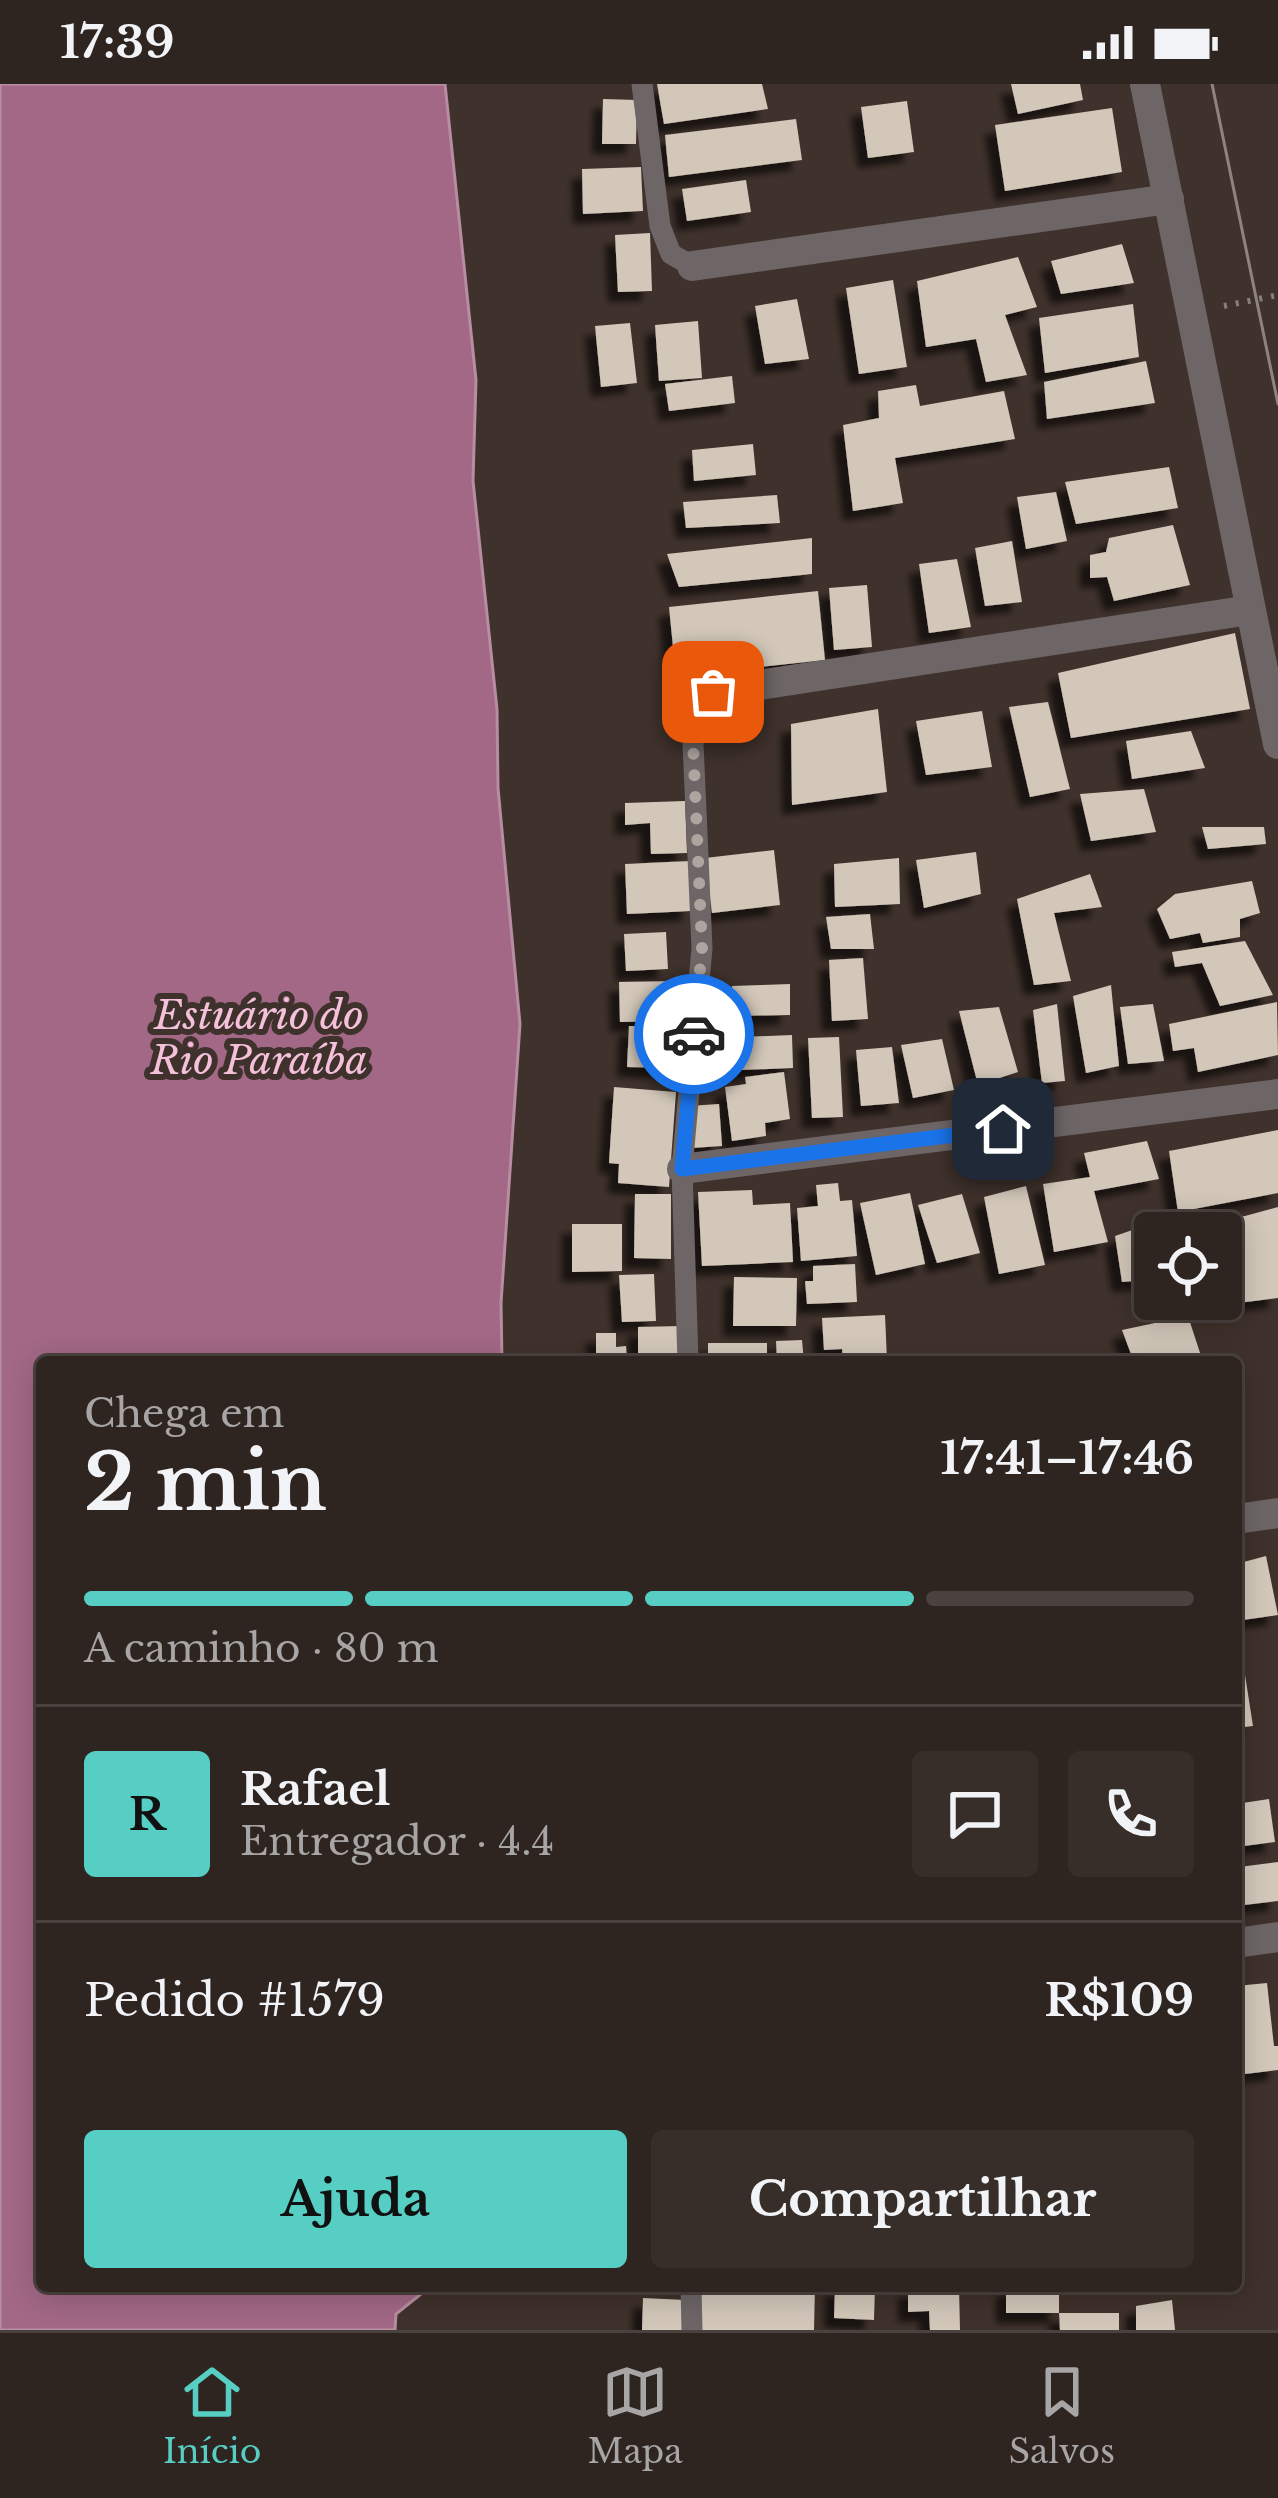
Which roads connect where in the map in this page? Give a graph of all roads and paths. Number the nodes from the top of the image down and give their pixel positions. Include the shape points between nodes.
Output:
1 (643, 84) edge
2 (1145, 84) edge
3 (1168, 199) junction
4 (692, 266) joint
5 (1278, 295) edge
6 (1191, 313) junction
7 (1250, 610) junction
8 (713, 692) joint
9 (1278, 744) edge
10 (1278, 1094) edge
11 (682, 1169) junction
12 (688, 1356) edge
13 (1278, 1513) edge
14 (1242, 1518) edge
15 (1278, 1936) edge
16 (1242, 1942) edge
17 (692, 2292) edge
18 (692, 2330) edge

1 - 4 lane via 660,226 671,254
2 - 3 street
3 - 4 street
3 - 6 street
5 - 6 path
6 - 7 street
7 - 8 street
7 - 9 street
8 - 11 lane via 692,720 702,948
10 - 11 street
11 - 12 lane
13 - 14 street
15 - 16 street
17 - 18 lane

